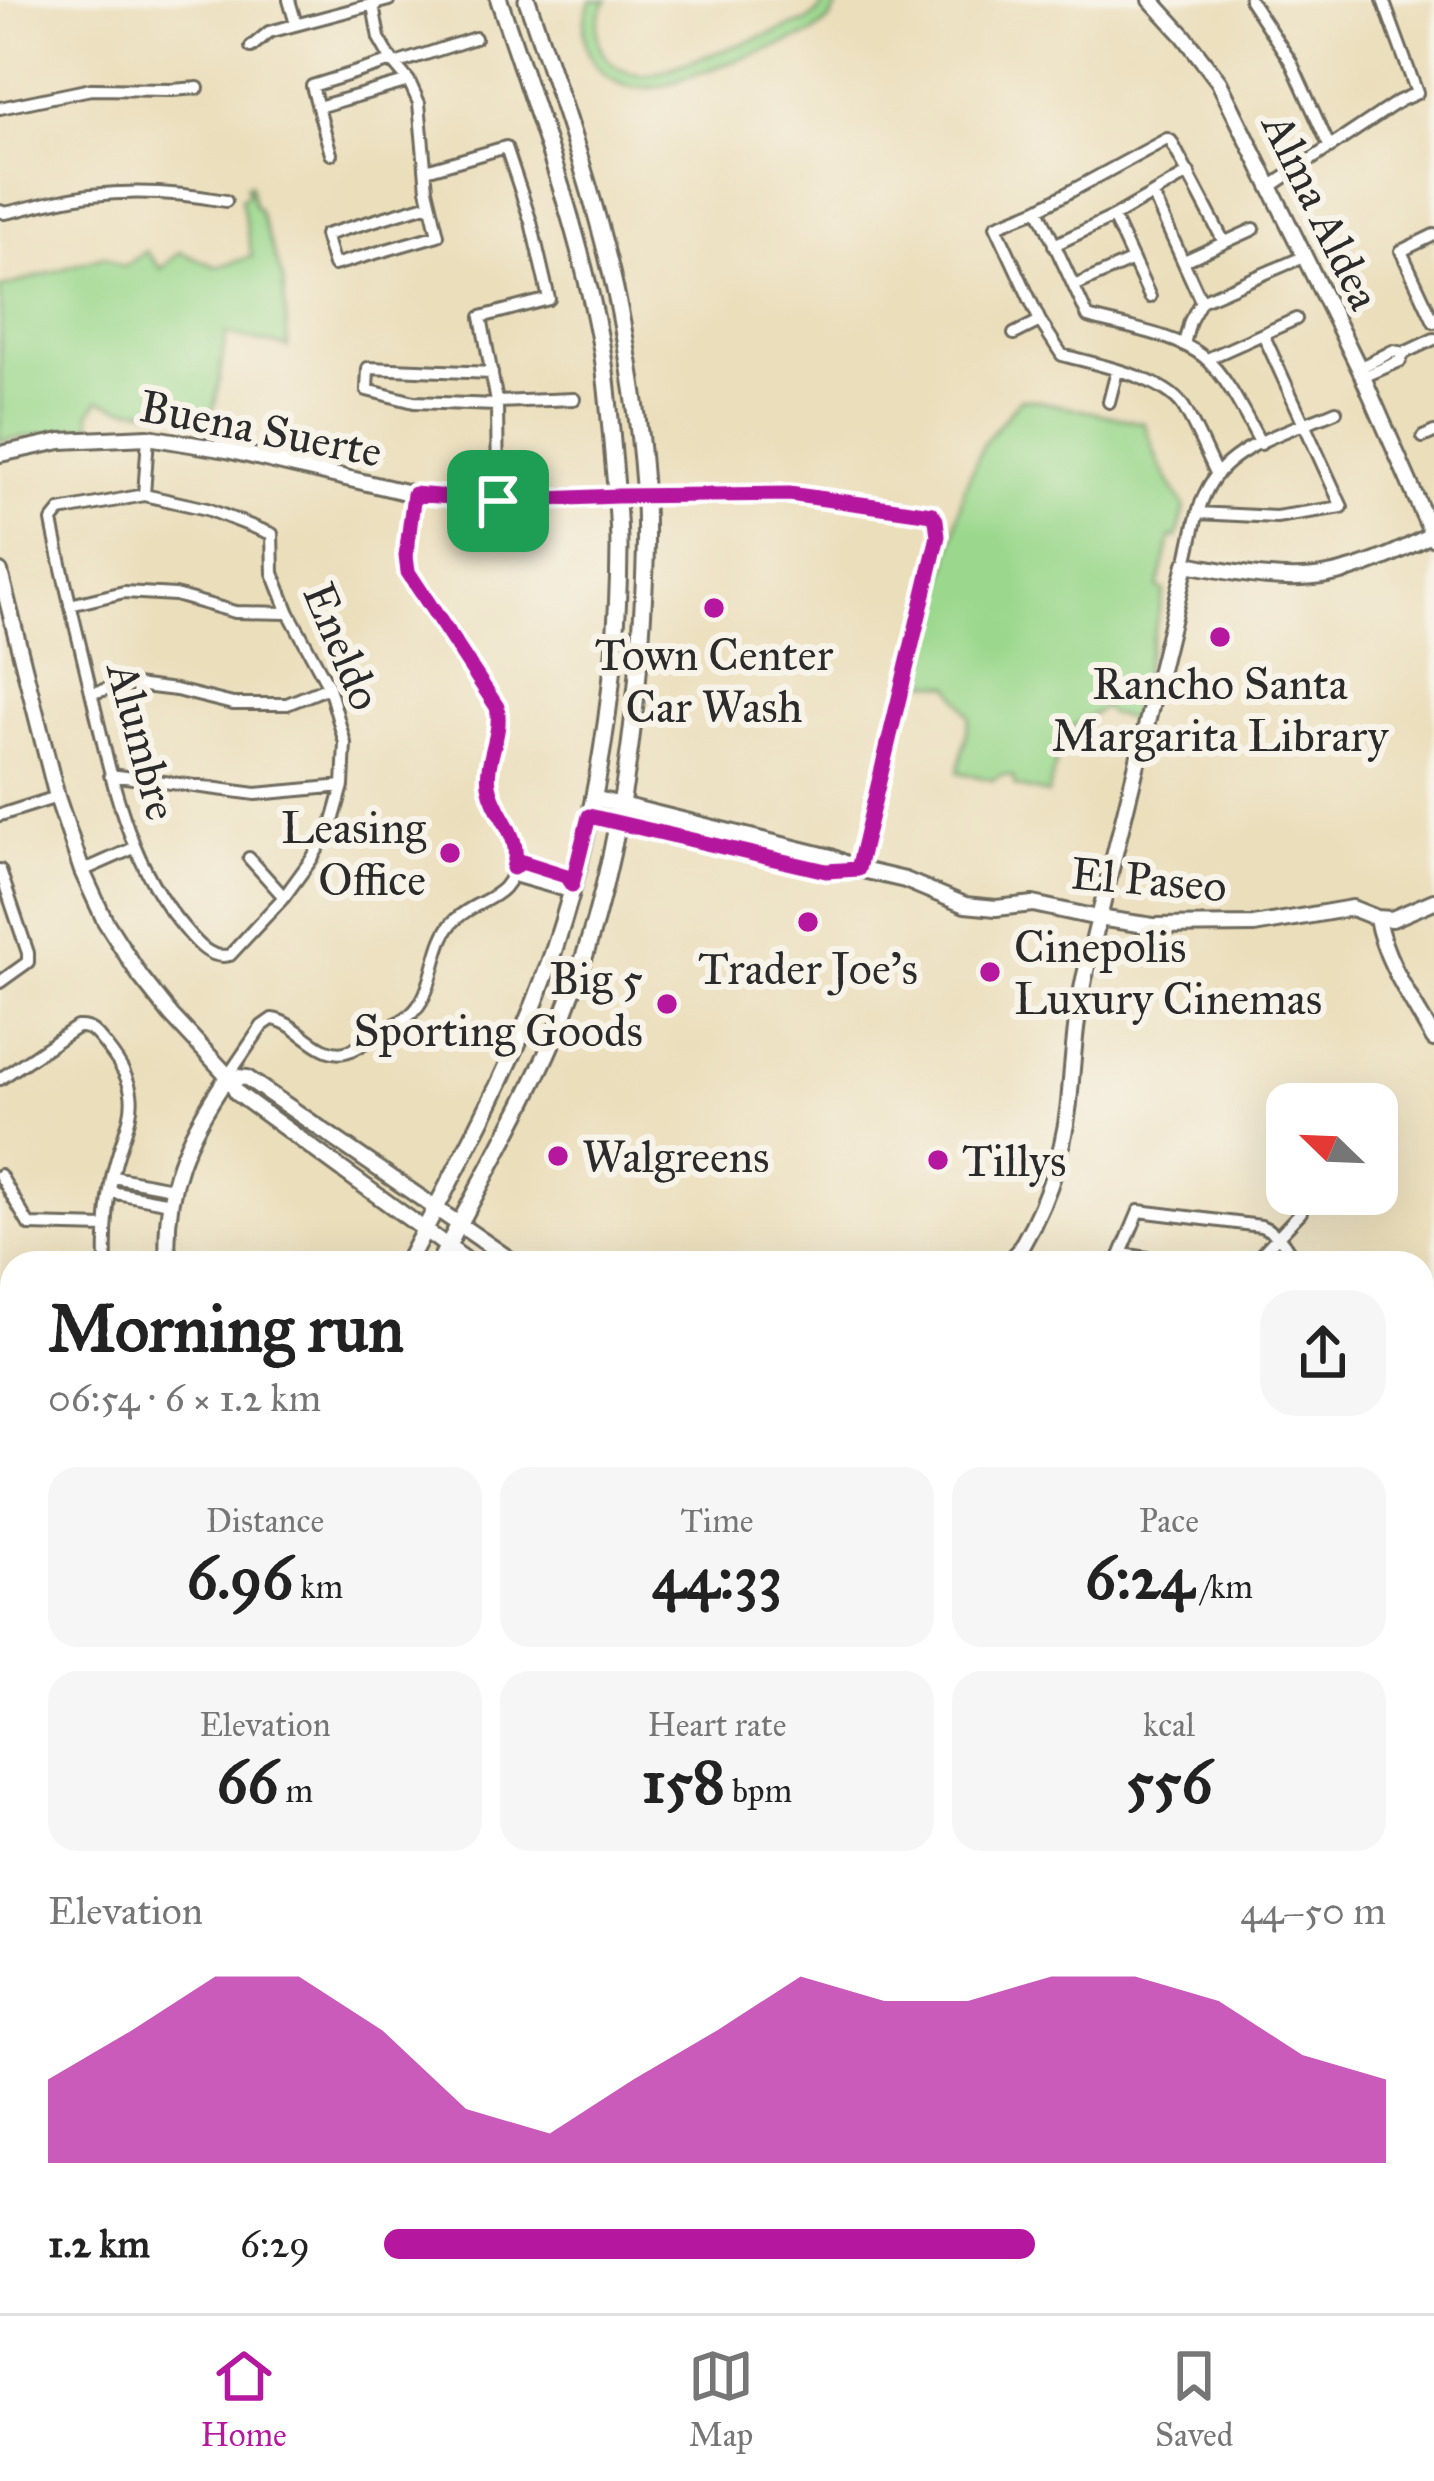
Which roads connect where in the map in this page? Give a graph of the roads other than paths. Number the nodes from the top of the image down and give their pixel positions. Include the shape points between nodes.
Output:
1 (289, 0) edge
2 (389, 0) edge
3 (499, 0) edge
4 (526, 0) edge
5 (1151, 0) edge
6 (1250, 0) edge
7 (1383, 0) edge
8 (373, 5) junction
9 (296, 25) junction
10 (475, 38) dead end
11 (251, 47) dead end
12 (394, 62) junction
13 (409, 81) junction
14 (198, 88) dead end
15 (318, 107) junction
16 (0, 108) edge
17 (1330, 148) junction
18 (331, 154) dead end
19 (426, 170) junction
20 (1189, 173) junction
21 (1270, 187) junction
22 (1153, 195) junction
23 (226, 201) dead end
24 (430, 205) junction
25 (1038, 209) junction
26 (0, 212) edge
27 (1113, 217) junction
28 (1254, 229) dead end
29 (1434, 235) edge
30 (1224, 242) junction
31 (1054, 244) junction
32 (1303, 257) junction
33 (1132, 260) junction
34 (1184, 261) junction
35 (1074, 286) junction
36 (1150, 297) dead end
37 (1201, 302) junction
38 (1296, 319) dead end
39 (1040, 321) junction
40 (1434, 322) edge
41 (1013, 334) dead end
42 (1264, 334) junction
43 (1434, 339) edge
44 (1184, 344) junction
45 (1207, 359) junction
46 (1117, 370) junction
47 (492, 373) junction
48 (1360, 373) junction
49 (574, 400) dead end
50 (1108, 402) dead end
51 (497, 404) junction
52 (1336, 411) dead end
53 (1303, 425) junction
54 (148, 437) junction
55 (1261, 444) junction
56 (0, 454) edge
57 (1217, 475) junction
58 (414, 494) junction
59 (144, 495) junction
60 (617, 496) junction
61 (645, 497) junction
62 (498, 501) junction
63 (1198, 513) junction
64 (1433, 535) edge
65 (1434, 557) edge
66 (1186, 564) junction
67 (0, 573) edge
68 (70, 605) junction
69 (290, 613) junction
70 (329, 687) junction
71 (92, 693) junction
72 (110, 775) junction
73 (343, 786) junction
74 (57, 796) junction
75 (591, 807) junction
76 (619, 813) junction
77 (0, 815) edge
78 (134, 848) junction
79 (249, 859) dead end
80 (513, 868) junction
81 (858, 869) junction
82 (0, 870) edge
83 (82, 871) junction
84 (572, 885) junction
85 (284, 897) junction
86 (1434, 902) edge
87 (1098, 918) junction
88 (1378, 918) junction
89 (221, 957) joint
90 (0, 982) edge
91 (1434, 1039) edge
92 (228, 1076) junction
93 (0, 1078) edge
94 (0, 1175) edge
95 (112, 1177) junction
96 (111, 1192) junction
97 (171, 1195) junction
98 (436, 1209) junction
99 (1298, 1215) edge
100 (459, 1224) junction
101 (106, 1227) junction
102 (424, 1231) junction
103 (1278, 1237) junction
104 (106, 1251) edge
105 (169, 1251) edge
106 (413, 1251) edge
107 (440, 1251) edge
108 (445, 1251) edge
109 (497, 1251) edge
110 (1018, 1251) edge
111 (1123, 1251) edge
112 (1265, 1251) edge
113 (1289, 1251) edge

1 - 9 street
2 - 8 street
3 - 60 main road via 573,227 600,339
4 - 61 main road via 618,304
5 - 21 street, Alma Aldea via 1219,82
6 - 17 street via 1291,62
7 - 17 street via 1417,93
8 - 9 street
8 - 12 street
9 - 11 street
10 - 12 street
12 - 13 street
12 - 15 street via 312,86
13 - 15 street
13 - 19 street via 422,116
14 - 16 street via 91,88
15 - 18 street
17 - 21 street
19 - 24 street
19 - 47 street via 506,147 531,222 549,299 481,317
20 - 22 street
20 - 25 street via 1167,139
20 - 30 street
21 - 32 street, Alma Aldea
22 - 27 street
22 - 34 street
23 - 26 street via 94,194
24 - 24 street via 438,235 334,265 325,235
25 - 31 street
25 - 39 street via 996,226
27 - 31 street
27 - 33 street
28 - 30 street
29 - 40 street via 1401,251
30 - 34 street
31 - 35 street
32 - 37 street
32 - 48 street, Alma Aldea
33 - 35 street
33 - 36 street
34 - 37 street
35 - 44 street via 1088,317
37 - 44 street
38 - 42 street
39 - 41 street
39 - 46 street via 1062,355
42 - 45 street
42 - 53 street
43 - 48 street via 1393,351
44 - 45 street
45 - 55 street
46 - 50 street
46 - 57 street via 1181,402
47 - 51 street
47 - 51 street via 368,368 367,390 414,402
48 - 64 street, Alma Aldea
49 - 51 street
51 - 62 street
52 - 53 street
53 - 55 street
53 - 63 street via 1342,507 1276,517
54 - 56 street, Buena Suerte
54 - 58 street, Buena Suerte
54 - 59 street
55 - 57 street
57 - 63 street
58 - 62 street, Buena Suerte
58 - 80 street via 408,572 497,707 488,782 516,846
59 - 68 street, Alumbre via 55,514
59 - 69 street, Eneldo via 272,535 273,573
60 - 61 street, Buena Suerte
60 - 62 street, Buena Suerte
60 - 75 main road via 613,675
61 - 76 main road via 634,727
61 - 81 street, Buena Suerte via 789,494 922,511 936,520
63 - 66 street
64 - 65 street, Alma Aldea
64 - 66 street via 1325,576
66 - 87 street
67 - 74 street
68 - 69 street via 124,592
68 - 71 street, Alumbre
69 - 70 street, Eneldo
70 - 71 street via 286,704 233,704 128,684
70 - 73 street, Eneldo via 345,743
71 - 72 street, Alumbre
72 - 73 street via 256,794
72 - 78 street, Alumbre
73 - 85 street, Eneldo via 332,825
74 - 77 street
74 - 83 street
75 - 76 street, El Paseo
75 - 84 main road
76 - 81 street, El Paseo via 826,871
76 - 100 main road via 563,1016
78 - 83 street
78 - 89 street, Alumbre via 170,912
79 - 85 street
80 - 84 street via 522,862
80 - 92 street via 495,896 452,923 410,1016 340,1054 272,1019
81 - 87 street, El Paseo via 964,905 1033,904
82 - 90 street via 28,953 28,962
83 - 92 street via 140,976
84 - 98 main road via 534,1005
85 - 89 street, Eneldo
86 - 88 street, El Paseo
87 - 88 street, El Paseo via 1254,925 1352,908
87 - 110 street via 1060,1148
88 - 91 street
92 - 97 street via 189,1138
92 - 98 street via 247,1078
92 - 102 street via 237,1093
93 - 95 street via 77,1028 95,1032 132,1094
94 - 101 street via 28,1225
95 - 96 street
95 - 97 street
96 - 97 street
96 - 101 street
97 - 105 street
98 - 100 street
98 - 102 main road
99 - 103 street
100 - 108 main road
100 - 109 street
101 - 104 street
102 - 106 main road
102 - 107 street
103 - 111 street via 1261,1226 1139,1211
103 - 112 street
103 - 113 street

